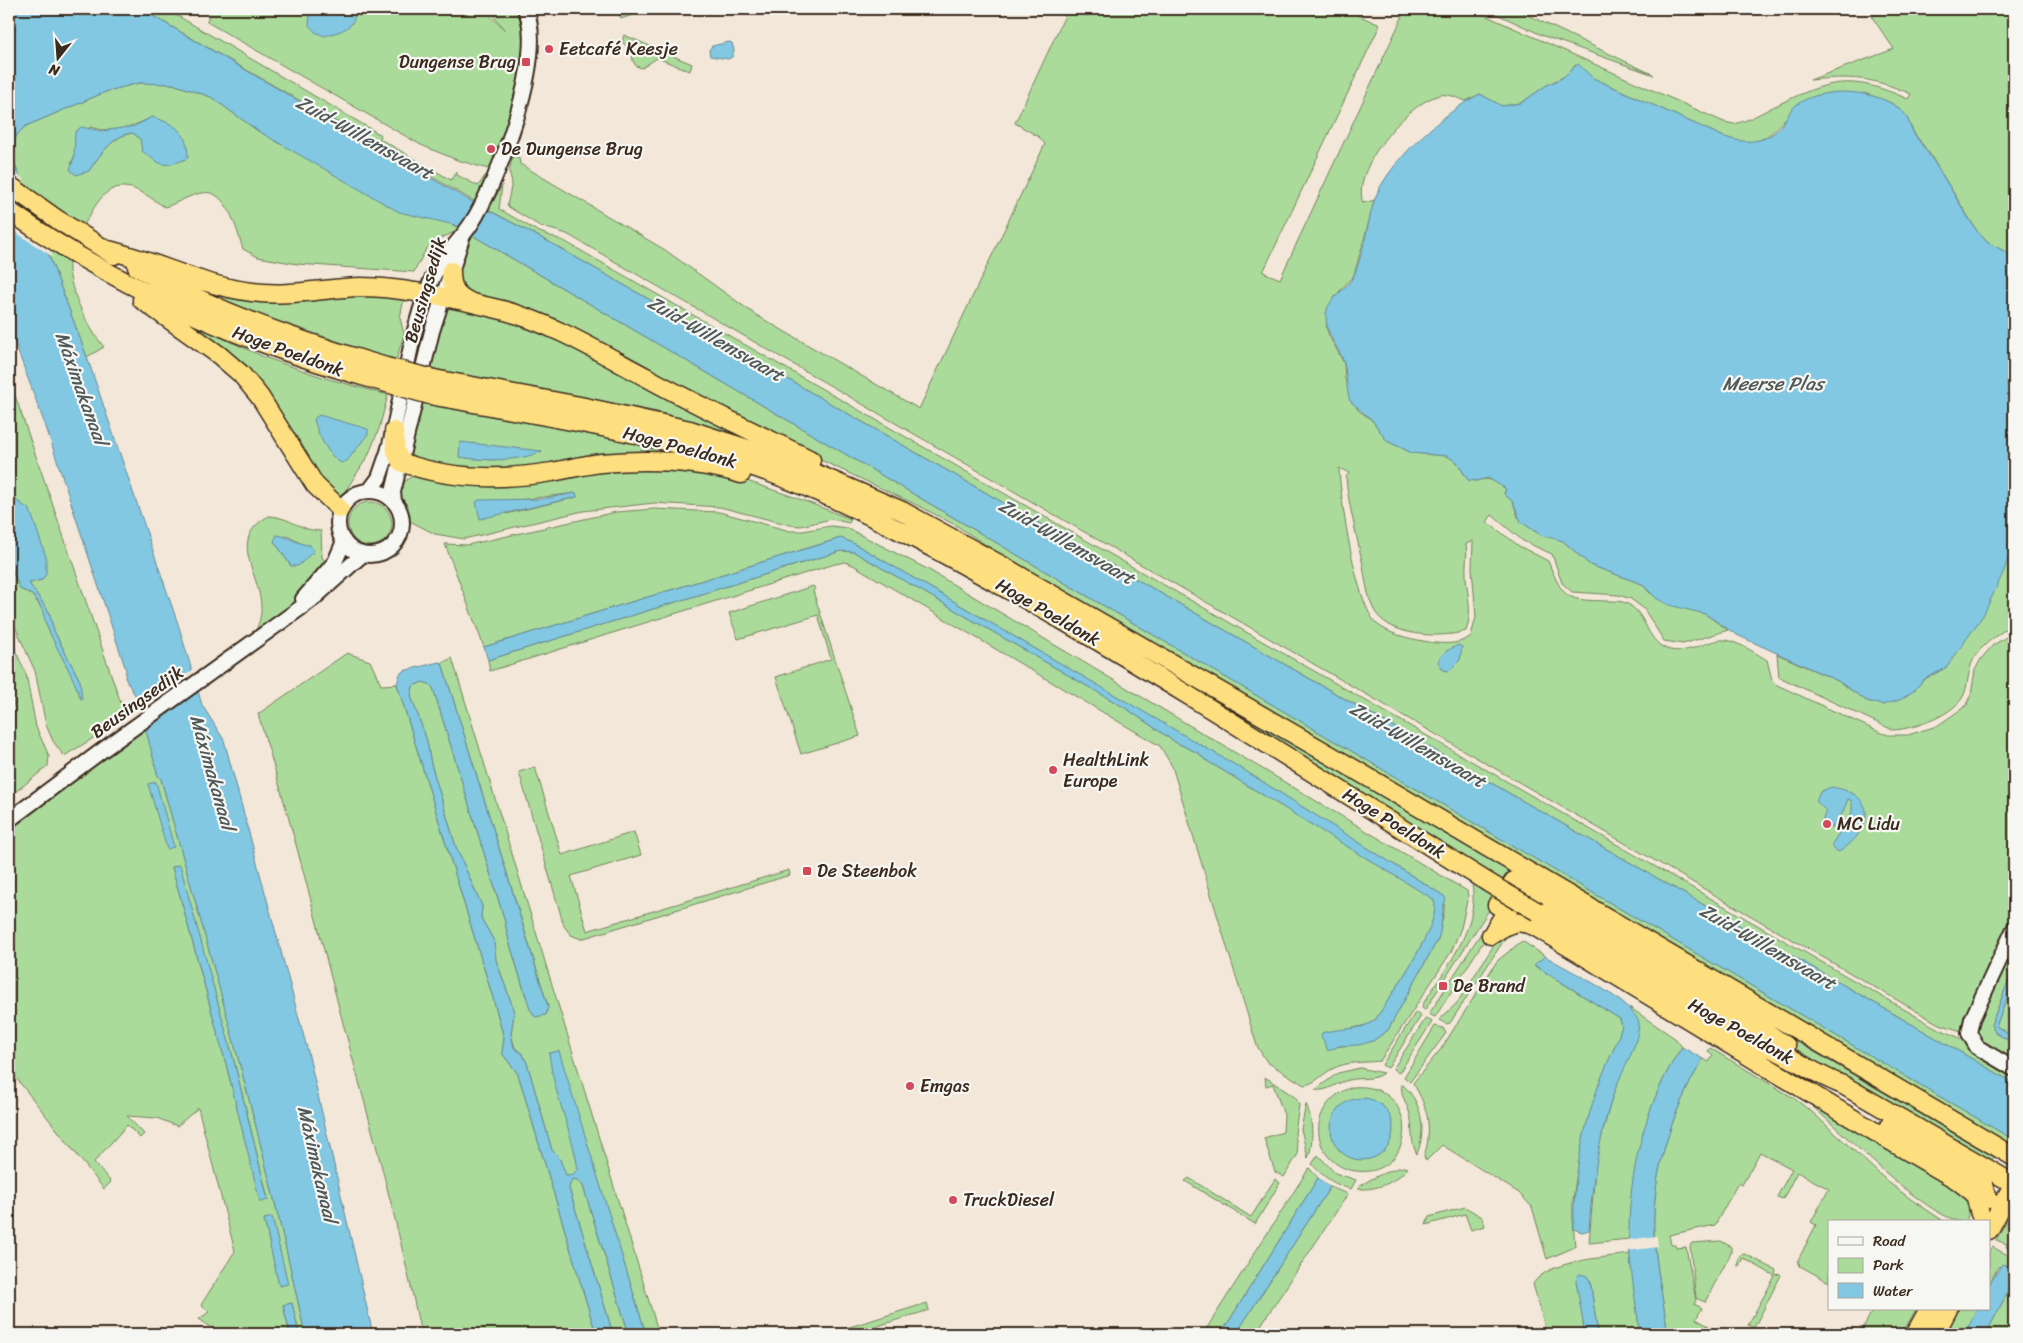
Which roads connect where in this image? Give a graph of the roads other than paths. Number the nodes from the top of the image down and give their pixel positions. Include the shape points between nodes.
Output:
1 (526, 9) edge
2 (9, 185) edge
3 (9, 211) edge
4 (462, 235) junction
5 (104, 249) junction
6 (451, 271) junction
7 (119, 280) junction
8 (434, 296) junction
9 (476, 304) junction
10 (385, 375) junction
11 (432, 387) junction
12 (394, 431) junction
13 (401, 462) junction
14 (370, 490) junction
15 (856, 490) junction
16 (823, 494) junction
17 (394, 501) junction
18 (340, 509) junction
19 (344, 542) junction
20 (363, 554) junction
21 (288, 616) junction
22 (9, 820) edge
23 (1548, 884) junction
24 (2014, 929) edge
25 (1486, 933) junction
26 (1758, 1043) junction
27 (2014, 1069) edge
28 (1843, 1085) junction
29 (2014, 1157) edge
30 (2014, 1165) edge
31 (2011, 1182) edge
32 (1981, 1212) edge
33 (1990, 1228) edge
34 (1928, 1310) edge
35 (1947, 1310) edge
36 (1916, 1334) edge
37 (1935, 1334) edge

1 - 4 street via 532,31 530,60 506,149 481,205
2 - 5 highway, Hoge Poeldonk
3 - 7 highway, Hoge Poeldonk via 71,253
4 - 6 street, Beusingsedijk
4 - 8 street, Beusingsedijk via 439,265
5 - 8 highway via 128,254 192,279 250,292 293,295 363,287
5 - 10 highway, Hoge Poeldonk via 225,311
6 - 8 street, Beusingsedijk
6 - 9 highway via 451,284 456,294
7 - 10 highway, Hoge Poeldonk via 258,342 328,367
7 - 18 highway via 241,374 265,404 315,485
8 - 9 highway
8 - 12 street, Beusingsedijk
8 - 13 street, Beusingsedijk
9 - 15 highway via 533,320 582,342 678,394 841,474
10 - 11 highway, Hoge Poeldonk, bridge
11 - 15 highway, Hoge Poeldonk via 599,410 690,430 796,465
11 - 16 highway, Hoge Poeldonk via 652,437 729,459
12 - 13 highway via 396,452
12 - 14 street, Beusingsedijk via 380,478
13 - 16 highway via 418,468 486,478 540,474 599,463 686,463 729,470 796,491
13 - 17 street, Beusingsedijk via 393,492
14 - 17 street via 387,495
14 - 18 street via 352,495
15 - 23 highway, Hoge Poeldonk via 902,511 1008,569
16 - 26 highway, Hoge Poeldonk, bridge via 938,549 1083,632 1271,745 1497,888
17 - 20 street via 402,520 399,537 383,552
18 - 19 street via 338,526
19 - 20 street
19 - 21 street, Beusingsedijk via 334,562
20 - 21 street, Beusingsedijk via 314,599
21 - 22 street, Beusingsedijk
23 - 25 highway via 1524,879 1514,881
23 - 29 highway, Hoge Poeldonk
24 - 27 street via 1972,1019 1969,1034 1977,1047
25 - 28 highway via 1516,897 1533,894 1763,1030
25 - 32 highway via 1515,922 1534,926 1964,1185 1975,1194
26 - 28 highway, Hoge Poeldonk via 1772,1047 1826,1079
26 - 32 highway via 1820,1086 1972,1174 1982,1184
28 - 31 highway, Hoge Poeldonk
30 - 31 highway
31 - 32 highway
31 - 33 highway
34 - 36 highway
35 - 37 highway

